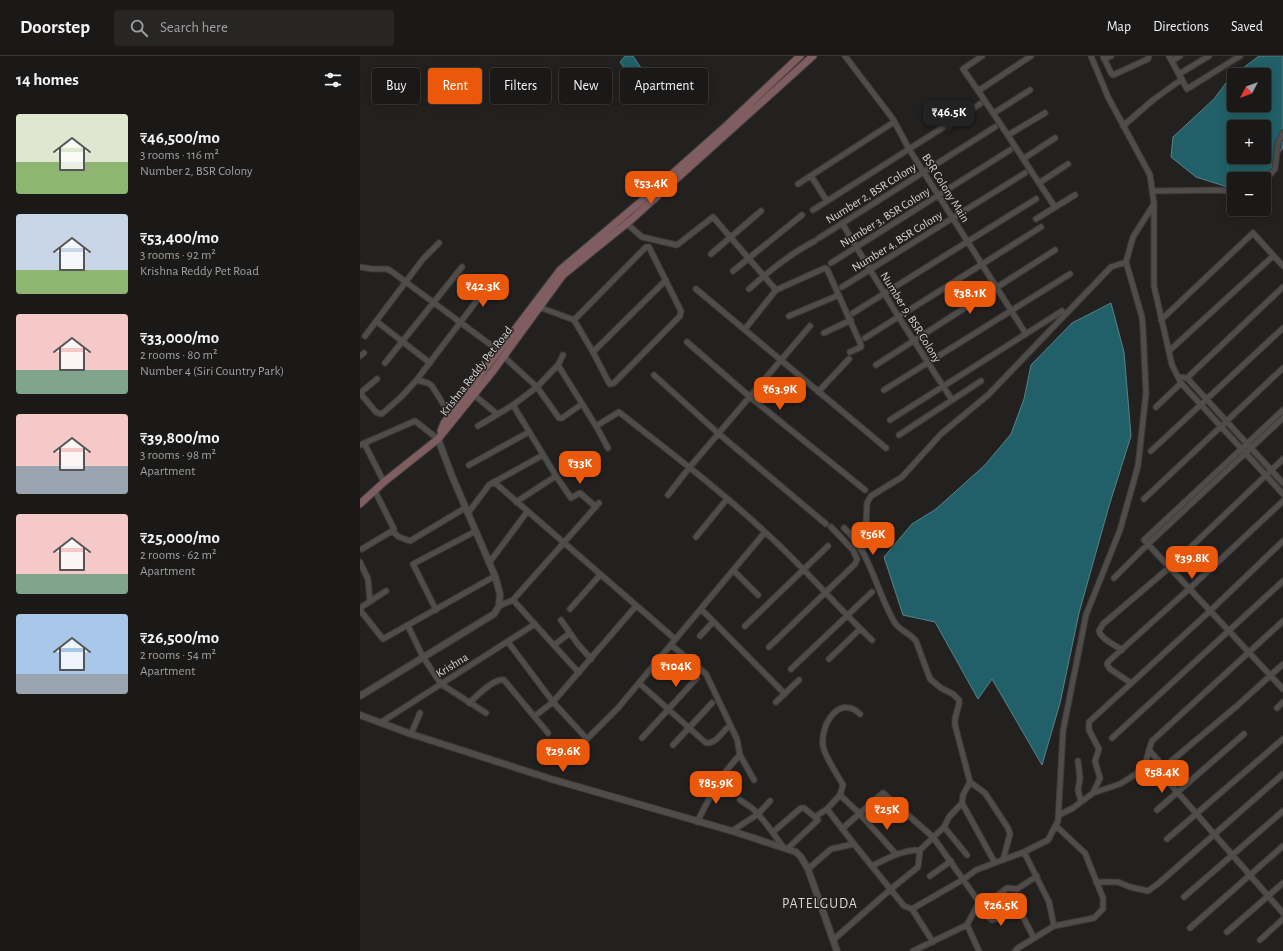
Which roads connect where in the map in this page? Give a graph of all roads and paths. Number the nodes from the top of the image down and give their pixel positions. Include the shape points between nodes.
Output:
1 (800, 56) edge
2 (813, 56) edge
3 (845, 56) edge
4 (982, 56) edge
5 (1031, 56) edge
6 (1091, 56) edge
7 (1111, 56) edge
8 (1149, 56) edge
9 (1180, 56) edge
10 (1209, 56) edge
11 (1240, 56) edge
12 (1104, 58) edge
13 (1171, 58) edge
14 (1180, 77) junction
15 (1030, 90) dead end
16 (978, 91) junction
17 (980, 104) dead end
18 (994, 113) junction
19 (1045, 113) dead end
20 (894, 122) junction
21 (1123, 126) junction
22 (995, 127) dead end
23 (1283, 133) edge
24 (1008, 135) junction
25 (1055, 138) dead end
26 (909, 149) junction
27 (1010, 150) dead end
28 (1023, 159) junction
29 (1068, 164) dead end
30 (923, 172) junction
31 (1025, 173) dead end
32 (1271, 173) edge
33 (811, 176) junction
34 (1039, 183) junction
35 (798, 184) dead end
36 (1152, 191) junction
37 (1227, 191) edge
38 (939, 195) junction
39 (1075, 195) dead end
40 (1036, 199) dead end
41 (827, 201) junction
42 (1154, 204) junction
43 (1055, 207) junction
44 (813, 210) dead end
45 (761, 211) dead end
46 (802, 214) dead end
47 (953, 218) junction
48 (1036, 219) dead end
49 (842, 223) junction
50 (627, 224) junction
51 (1041, 227) dead end
52 (731, 237) junction
53 (967, 241) junction
54 (439, 243) dead end
55 (856, 247) junction
56 (1055, 250) dead end
57 (711, 254) dead end
58 (1274, 256) junction
59 (748, 258) junction
60 (1126, 262) junction
61 (831, 263) dead end
62 (982, 265) junction
63 (1283, 266) edge
64 (360, 267) edge
65 (462, 267) dead end
66 (870, 270) junction
67 (733, 271) dead end
68 (1070, 274) dead end
69 (764, 276) junction
70 (666, 280) junction
71 (406, 282) junction
72 (491, 282) dead end
73 (842, 287) dead end
74 (1283, 287) edge
75 (997, 288) junction
76 (696, 289) dead end
77 (749, 289) dead end
78 (776, 290) junction
79 (884, 293) junction
80 (839, 295) junction
81 (434, 303) junction
82 (539, 307) junction
83 (1011, 310) junction
84 (1062, 311) dead end
85 (853, 313) dead end
86 (789, 316) dead end
87 (898, 316) junction
88 (574, 320) junction
89 (850, 320) junction
90 (1161, 320) junction
91 (376, 321) junction
92 (461, 323) junction
93 (810, 326) dead end
94 (744, 328) junction
95 (1283, 328) edge
96 (824, 333) dead end
97 (1026, 334) junction
98 (366, 336) dead end
99 (864, 338) dead end
100 (914, 340) junction
101 (403, 341) junction
102 (687, 342) dead end
103 (1169, 351) junction
104 (593, 352) junction
105 (850, 352) dead end
106 (501, 354) junction
107 (563, 355) dead end
108 (849, 359) dead end
109 (780, 360) junction
110 (385, 363) dead end
111 (430, 363) junction
112 (928, 363) junction
113 (558, 365) junction
114 (876, 365) dead end
115 (1283, 368) edge
116 (654, 375) dead end
117 (1179, 377) junction
118 (1187, 378) junction
119 (377, 380) dead end
120 (417, 380) junction
121 (981, 381) dead end
122 (1182, 383) junction
123 (943, 386) junction
124 (537, 387) junction
125 (884, 390) dead end
126 (818, 392) junction
127 (360, 393) edge
128 (474, 394) junction
129 (750, 397) junction
130 (952, 400) junction
131 (1207, 400) junction
132 (582, 404) junction
133 (1201, 404) junction
134 (513, 405) junction
135 (1156, 407) dead end
136 (1283, 410) edge
137 (498, 414) junction
138 (450, 415) junction
139 (1283, 418) edge
140 (890, 420) dead end
141 (1226, 421) junction
142 (478, 426) dead end
143 (596, 426) junction
144 (1221, 426) junction
145 (529, 432) junction
146 (719, 434) junction
147 (899, 435) dead end
148 (438, 439) junction
149 (362, 444) edge
150 (1247, 444) junction
151 (608, 448) dead end
152 (886, 448) dead end
153 (1242, 448) junction
154 (1251, 448) junction
155 (1151, 451) dead end
156 (1246, 453) junction
157 (543, 455) junction
158 (1283, 458) edge
159 (469, 465) dead end
160 (689, 468) junction
161 (1271, 470) junction
162 (1266, 475) junction
163 (556, 476) junction
164 (384, 482) junction
165 (494, 482) junction
166 (1283, 483) edge
167 (865, 490) dead end
168 (375, 491) junction
169 (1283, 494) edge
170 (668, 495) dead end
171 (1144, 499) dead end
172 (727, 500) junction
173 (361, 501) edge
174 (1283, 501) edge
175 (516, 502) junction
176 (466, 510) junction
177 (527, 512) junction
178 (844, 528) dead end
179 (392, 531) junction
180 (476, 531) junction
181 (765, 532) junction
182 (696, 537) dead end
183 (1283, 541) edge
184 (563, 543) junction
185 (1148, 544) junction
186 (828, 546) dead end
187 (361, 549) edge
188 (862, 551) junction
189 (360, 562) edge
190 (489, 564) junction
191 (1170, 567) junction
192 (804, 569) junction
193 (734, 571) junction
194 (600, 575) junction
195 (494, 576) junction
196 (1114, 578) dead end
197 (1283, 581) edge
198 (1189, 589) junction
199 (386, 590) dead end
200 (825, 592) junction
201 (872, 592) dead end
202 (758, 595) dead end
203 (513, 600) junction
204 (370, 602) junction
205 (499, 606) junction
206 (636, 606) junction
207 (360, 609) edge
208 (570, 609) dead end
209 (701, 609) junction
210 (436, 610) junction
211 (1210, 611) junction
212 (847, 616) junction
213 (561, 620) dead end
214 (1283, 621) edge
215 (713, 622) junction
216 (535, 624) junction
217 (408, 626) junction
218 (745, 626) dead end
219 (860, 629) junction
220 (1229, 631) junction
221 (570, 633) junction
222 (700, 636) dead end
223 (675, 639) junction
224 (872, 640) dead end
225 (508, 642) junction
226 (554, 645) junction
227 (671, 645) junction
228 (769, 647) dead end
229 (1122, 650) junction
230 (1250, 653) junction
231 (423, 657) junction
232 (591, 659) junction
233 (829, 659) dead end
234 (1283, 664) edge
235 (791, 669) dead end
236 (579, 673) junction
237 (1271, 676) junction
238 (697, 678) dead end
239 (799, 680) dead end
240 (1131, 682) junction
241 (639, 683) junction
242 (441, 684) junction
243 (1283, 689) edge
244 (785, 694) junction
245 (360, 696) edge
246 (553, 702) junction
247 (776, 702) dead end
248 (1283, 702) edge
249 (469, 703) junction
250 (712, 703) dead end
251 (1277, 708) dead end
252 (669, 709) junction
253 (420, 713) dead end
254 (486, 713) dead end
255 (860, 714) dead end
256 (360, 715) edge
257 (535, 716) junction
258 (380, 722) junction
259 (689, 728) junction
260 (727, 728) dead end
261 (548, 733) dead end
262 (411, 734) junction
263 (1244, 734) dead end
264 (642, 738) dead end
265 (1112, 738) dead end
266 (1283, 739) edge
267 (673, 745) dead end
268 (1149, 750) junction
269 (740, 755) junction
270 (1078, 761) dead end
271 (1164, 767) junction
272 (1144, 769) junction
273 (1159, 771) junction
274 (1283, 774) edge
275 (754, 780) dead end
276 (970, 782) junction
277 (1178, 792) junction
278 (1093, 793) junction
279 (840, 795) junction
280 (740, 800) dead end
281 (770, 801) dead end
282 (1081, 802) junction
283 (962, 803) junction
284 (827, 809) junction
285 (1157, 810) dead end
286 (1283, 811) edge
287 (859, 813) junction
288 (1196, 813) junction
289 (758, 814) junction
290 (1059, 815) junction
291 (815, 817) junction
292 (697, 822) junction
293 (1056, 826) junction
294 (944, 827) junction
295 (842, 829) junction
296 (732, 831) junction
297 (773, 832) junction
298 (1214, 834) junction
299 (934, 837) junction
300 (1167, 839) dead end
301 (854, 844) junction
302 (1283, 846) edge
303 (785, 848) junction
304 (920, 850) junction
305 (1024, 852) junction
306 (896, 854) junction
307 (967, 854) dead end
308 (1232, 855) junction
309 (1003, 860) junction
310 (951, 861) junction
311 (995, 863) junction
312 (872, 866) junction
313 (808, 869) junction
314 (1250, 875) junction
315 (930, 876) dead end
316 (1037, 876) junction
317 (964, 879) junction
318 (1096, 882) junction
319 (1283, 883) edge
320 (891, 889) junction
321 (1268, 896) junction
322 (1184, 897) dead end
323 (981, 903) junction
324 (912, 909) junction
325 (1283, 913) edge
326 (1283, 919) edge
327 (967, 925) junction
328 (1054, 926) junction
329 (1190, 928) dead end
330 (1227, 932) dead end
331 (1034, 938) junction
332 (834, 940) junction
333 (1260, 940) dead end
334 (933, 942) junction
335 (837, 951) edge
336 (913, 951) edge
337 (979, 951) edge
338 (1015, 951) edge

1 - 106 main road, Krishna Reddy Pet Road via 727,125 560,270
2 - 50 main road, Krishna Reddy Pet Road
3 - 20 street, BSR Colony Main
4 - 16 street via 963,69
5 - 16 street
6 - 21 street
7 - 12 street
8 - 12 street via 1148,59 1113,75
9 - 13 street
10 - 14 street
11 - 14 street via 1187,89
13 - 14 street
14 - 21 street
15 - 18 street
16 - 18 street
17 - 26 street
18 - 24 street
19 - 24 street
20 - 26 street, BSR Colony Main
20 - 33 street
21 - 36 street via 1150,175
22 - 30 street, Number 2, BSR Colony
23 - 32 street via 1278,143 1275,169
24 - 28 street
25 - 28 street
26 - 30 street, BSR Colony Main
26 - 41 street
27 - 38 street, Number 3, BSR Colony
28 - 34 street
29 - 34 street
30 - 38 street, BSR Colony Main
30 - 49 street, Number 2, BSR Colony
31 - 47 street, Number 4, BSR Colony
33 - 35 street
33 - 41 street
34 - 43 street
36 - 37 street
36 - 42 street
38 - 47 street, BSR Colony Main
38 - 55 street, Number 3, BSR Colony
39 - 43 street
40 - 53 street
41 - 44 street
42 - 60 street via 1133,237
42 - 90 street via 1154,286
43 - 48 street
45 - 52 street
46 - 59 street
47 - 53 street, BSR Colony Main
47 - 66 street, Number 4, BSR Colony
49 - 55 street, Number 9, BSR Colony
49 - 69 street, Number 2, BSR Colony
50 - 52 street via 642,237 677,245 714,217
50 - 82 main road, Krishna Reddy Pet Road via 563,275
51 - 62 street
52 - 57 street
52 - 59 street
53 - 62 street, BSR Colony Main
53 - 79 street
54 - 71 street
55 - 61 street, Number 3, BSR Colony
55 - 66 street, Number 9, BSR Colony
56 - 75 street
58 - 63 street
58 - 90 street via 1253,233
58 - 103 street
59 - 67 street
59 - 69 street
60 - 188 street via 1109,269 988,395 941,434 902,477 871,496 867,503
60 - 290 street via 1142,316 1143,329 1146,393 1138,466 1120,530 1086,615 1063,731
62 - 75 street, BSR Colony Main
62 - 87 street
64 - 71 street via 387,269
65 - 81 street
66 - 73 street, Number 4, BSR Colony
66 - 79 street, Number 9, BSR Colony
68 - 83 street
69 - 77 street, Number 2, BSR Colony
69 - 78 street
70 - 88 street via 651,248 646,248
70 - 104 street
70 - 104 street via 681,311 680,316 614,383 610,384
71 - 81 street
71 - 91 street
72 - 92 street
74 - 118 street
75 - 83 street, BSR Colony Main
75 - 100 street
76 - 94 street
78 - 80 street via 825,268
78 - 94 street
79 - 85 street
79 - 87 street, Number 9, BSR Colony
80 - 86 street
80 - 89 street
81 - 92 street
81 - 101 street
82 - 88 street
82 - 106 main road, Krishna Reddy Pet Road
83 - 97 street, BSR Colony Main
83 - 112 street
84 - 97 street
87 - 99 street
87 - 100 street, Number 9, BSR Colony
88 - 104 street
89 - 96 street
89 - 105 street via 861,345
90 - 103 street
91 - 98 street
91 - 101 street
92 - 106 street
92 - 111 street
93 - 109 street
94 - 109 street
95 - 131 street
97 - 123 street
100 - 112 street, Number 9, BSR Colony
100 - 114 street
101 - 110 street
101 - 111 street
102 - 129 street
103 - 117 street via 1172,365
106 - 124 street
106 - 128 main road, Krishna Reddy Pet Road
106 - 138 main road, Krishna Reddy Pet Road
107 - 113 street
108 - 126 street
109 - 126 street
109 - 129 street
111 - 120 street
112 - 123 street, Number 9, BSR Colony
112 - 125 street
113 - 124 street
113 - 132 street
115 - 141 street
116 - 146 street
117 - 118 street
117 - 122 street
118 - 131 street
119 - 127 street
120 - 127 street via 401,398 380,414
120 - 138 street via 432,386
121 - 130 street
122 - 133 street
122 - 135 street
123 - 130 street, Number 9, BSR Colony
123 - 140 street
124 - 132 street via 559,418
124 - 134 street
126 - 152 street
128 - 137 street
128 - 148 main road, Krishna Reddy Pet Road
129 - 146 street
129 - 167 street
130 - 147 street
131 - 133 street
131 - 141 street
132 - 143 street
133 - 144 street
133 - 155 street
134 - 137 street
134 - 145 street
136 - 150 street
137 - 142 street
138 - 148 main road, Krishna Reddy Pet Road via 444,422
139 - 154 street
141 - 144 street
141 - 150 street
143 - 151 street
143 - 160 street via 619,412
144 - 153 street
144 - 171 street
145 - 157 street
145 - 159 street
146 - 160 street
146 - 200 street via 853,550 857,559 855,564
148 - 149 street via 415,421
148 - 164 main road, Krishna Reddy Pet Road
148 - 176 street
149 - 164 street
150 - 153 street
150 - 154 street
153 - 156 street
153 - 185 street via 1144,540
154 - 156 street
154 - 161 street
156 - 162 street
156 - 185 street
157 - 163 street
157 - 165 street
158 - 161 street
160 - 170 street
160 - 172 street
161 - 162 street
161 - 166 street
162 - 169 street
162 - 191 street
163 - 175 street
163 - 184 street via 571,498 580,493 598,505
164 - 168 main road, Krishna Reddy Pet Road
165 - 175 street
165 - 176 street
168 - 173 main road, Krishna Reddy Pet Road
168 - 179 street via 394,529
172 - 181 street
172 - 182 street
174 - 198 street
175 - 177 street
176 - 179 street via 410,541
176 - 180 street
177 - 184 street
177 - 190 street
178 - 188 street
179 - 187 street
180 - 190 street
180 - 210 street via 413,564
181 - 192 street
181 - 193 street
183 - 211 street
184 - 194 street
184 - 203 street
185 - 191 street
185 - 196 street
186 - 192 street
188 - 276 street via 894,622 916,641 930,679 959,700 955,719
189 - 204 street via 368,579
190 - 195 street
191 - 198 street
191 - 229 street via 1100,628 1102,637
192 - 200 street
192 - 218 street
193 - 202 street
193 - 209 street
194 - 206 street
194 - 208 street
195 - 205 street via 500,594
195 - 210 street
197 - 220 street
198 - 211 street
198 - 229 street
199 - 204 street
200 - 212 street
200 - 228 street
201 - 212 street
203 - 205 street
203 - 216 street
204 - 207 street
205 - 231 street via 494,614
206 - 223 street
206 - 232 street
207 - 217 street via 383,639
209 - 215 street
209 - 223 street
210 - 217 street
211 - 220 street
211 - 240 street
212 - 219 street
212 - 235 street
213 - 221 street
214 - 230 street
215 - 222 street
215 - 244 street
216 - 225 street, Krishna
216 - 226 street
217 - 231 street
219 - 224 street
219 - 233 street
220 - 230 street
220 - 265 street
221 - 226 street
221 - 232 street
223 - 227 street
225 - 242 street, Krishna
225 - 246 street
226 - 236 street
227 - 241 street
227 - 269 street via 706,674 737,739
229 - 240 street via 1109,661 1108,666
230 - 237 street
230 - 268 street via 1152,741
231 - 242 street
231 - 245 street
232 - 236 street
234 - 237 street
236 - 246 street
237 - 243 street
237 - 271 street
238 - 252 street
239 - 244 street
240 - 278 street via 1089,722 1089,730 1099,749 1095,762 1100,778
241 - 246 street via 587,739
241 - 252 street
242 - 249 street
242 - 258 street, Krishna
244 - 247 street
246 - 257 street
248 - 251 street
249 - 254 street
249 - 257 street via 500,679 504,680
250 - 259 street
252 - 259 street
252 - 264 street
253 - 262 street
255 - 279 street via 854,709 844,707 836,711 828,720 823,733 823,746 843,785
256 - 258 street
257 - 261 street
258 - 262 street
259 - 260 street via 710,744
259 - 267 street
262 - 292 street
263 - 277 street
266 - 288 street
268 - 271 street
268 - 272 street
269 - 275 street
269 - 292 street via 719,780
270 - 282 street via 1078,790
271 - 273 street
272 - 273 street via 1153,775
272 - 278 street via 1120,784
273 - 277 street
274 - 298 street
276 - 283 street
276 - 309 street via 984,793 1008,828 1010,834
277 - 285 street
277 - 288 street
278 - 282 street
279 - 284 street
279 - 287 street
280 - 289 street
281 - 289 street
282 - 290 street
283 - 294 street
283 - 311 street
284 - 291 street
284 - 295 street
286 - 308 street
287 - 295 street
287 - 299 street via 883,793
287 - 306 street
288 - 298 street
288 - 300 street
289 - 296 street
289 - 297 street
290 - 293 street
291 - 297 street via 801,808
291 - 303 street via 818,820
292 - 296 street
293 - 305 street via 1048,840
293 - 318 street via 1085,853
294 - 299 street
294 - 307 street
295 - 301 street
296 - 303 street
297 - 303 street
298 - 308 street
298 - 318 street via 1148,891 1118,882
299 - 304 street
299 - 310 street
301 - 312 street
301 - 313 street via 832,849
302 - 314 street
303 - 313 street via 796,852
304 - 306 street
304 - 320 street via 918,867
305 - 309 street
305 - 316 street
306 - 312 street
308 - 314 street
308 - 322 street
309 - 311 street
310 - 315 street
310 - 317 street
311 - 317 street via 976,870
312 - 320 street
313 - 332 street
314 - 321 street
314 - 329 street
316 - 323 street via 1017,889 1007,888 986,904
316 - 328 street via 1049,902
317 - 323 street
317 - 324 street
318 - 328 street via 1103,898 1103,909 1094,918
319 - 321 street
320 - 324 street via 904,906
320 - 332 street
321 - 325 street
321 - 330 street
323 - 327 street
323 - 331 street via 992,920 1010,914 1022,915
324 - 334 street
326 - 333 street
327 - 334 street
327 - 337 street
328 - 331 street
331 - 338 street
332 - 335 street
334 - 336 street

